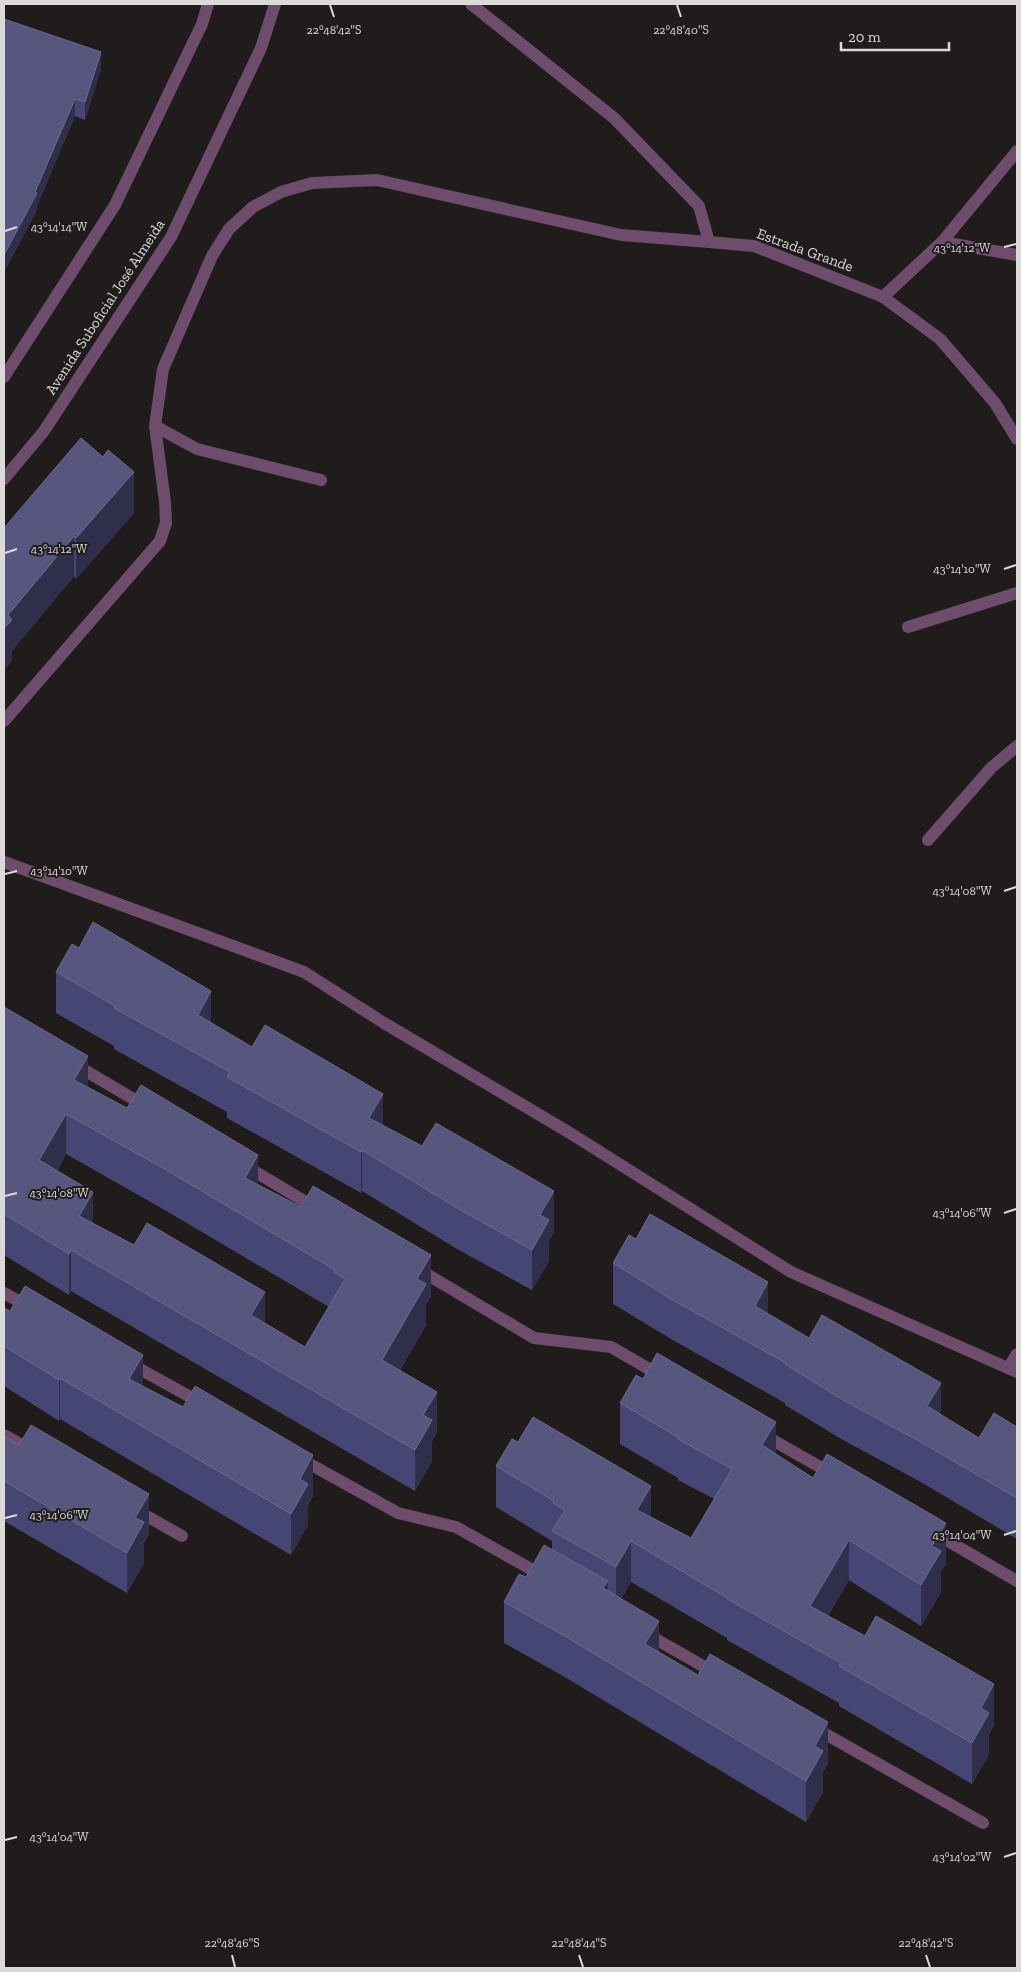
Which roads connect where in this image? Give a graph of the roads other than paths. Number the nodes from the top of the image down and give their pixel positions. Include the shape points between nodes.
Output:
1 (208, 4) edge
2 (275, 4) edge
3 (471, 4) edge
4 (1017, 151) edge
5 (709, 242) junction
6 (942, 242) junction
7 (1017, 255) edge
8 (883, 297) junction
9 (4, 377) edge
10 (155, 426) junction
11 (1017, 440) edge
12 (4, 479) edge
13 (321, 480) dead end
14 (1017, 593) edge
15 (908, 627) dead end
16 (4, 721) edge
17 (1017, 746) edge
18 (928, 840) dead end
19 (4, 862) edge
20 (63, 1056) edge
21 (156, 1112) edge
22 (232, 1158) edge
23 (333, 1218) edge
24 (408, 1264) edge
25 (4, 1293) edge
26 (38, 1312) edge
27 (1017, 1354) edge
28 (115, 1355) edge
29 (1012, 1370) edge
30 (672, 1382) edge
31 (218, 1413) edge
32 (750, 1427) edge
33 (4, 1435) edge
34 (286, 1451) edge
35 (46, 1459) edge
36 (845, 1482) edge
37 (122, 1502) edge
38 (922, 1526) edge
39 (182, 1536) dead end
40 (1017, 1581) edge
41 (560, 1585) edge
42 (638, 1629) edge
43 (724, 1677) edge
44 (802, 1721) edge
45 (983, 1823) dead end

1 - 9 street via 202,24 115,205
2 - 12 street, Avenida Suboficial José Almeida via 261,48 171,237 44,431
3 - 5 street via 614,118 699,206
4 - 6 street
5 - 8 street, Estrada Grande via 754,246
5 - 10 street, Estrada Grande via 622,235 377,180 312,183 281,192 253,207 229,229 212,256 163,369
6 - 7 street
6 - 8 street
8 - 11 street, Estrada Grande via 940,339 995,403
10 - 13 street via 197,449
10 - 16 street, Estrada Grande via 166,523 160,542
14 - 15 street
17 - 18 street via 991,768
19 - 29 street via 304,972 791,1272
20 - 21 street
22 - 23 street
24 - 30 street via 534,1338 612,1347
25 - 26 street
27 - 29 street
28 - 31 street
32 - 36 street
33 - 35 street
34 - 41 street via 398,1514 456,1527
37 - 39 street
38 - 40 street
42 - 43 street
44 - 45 street

